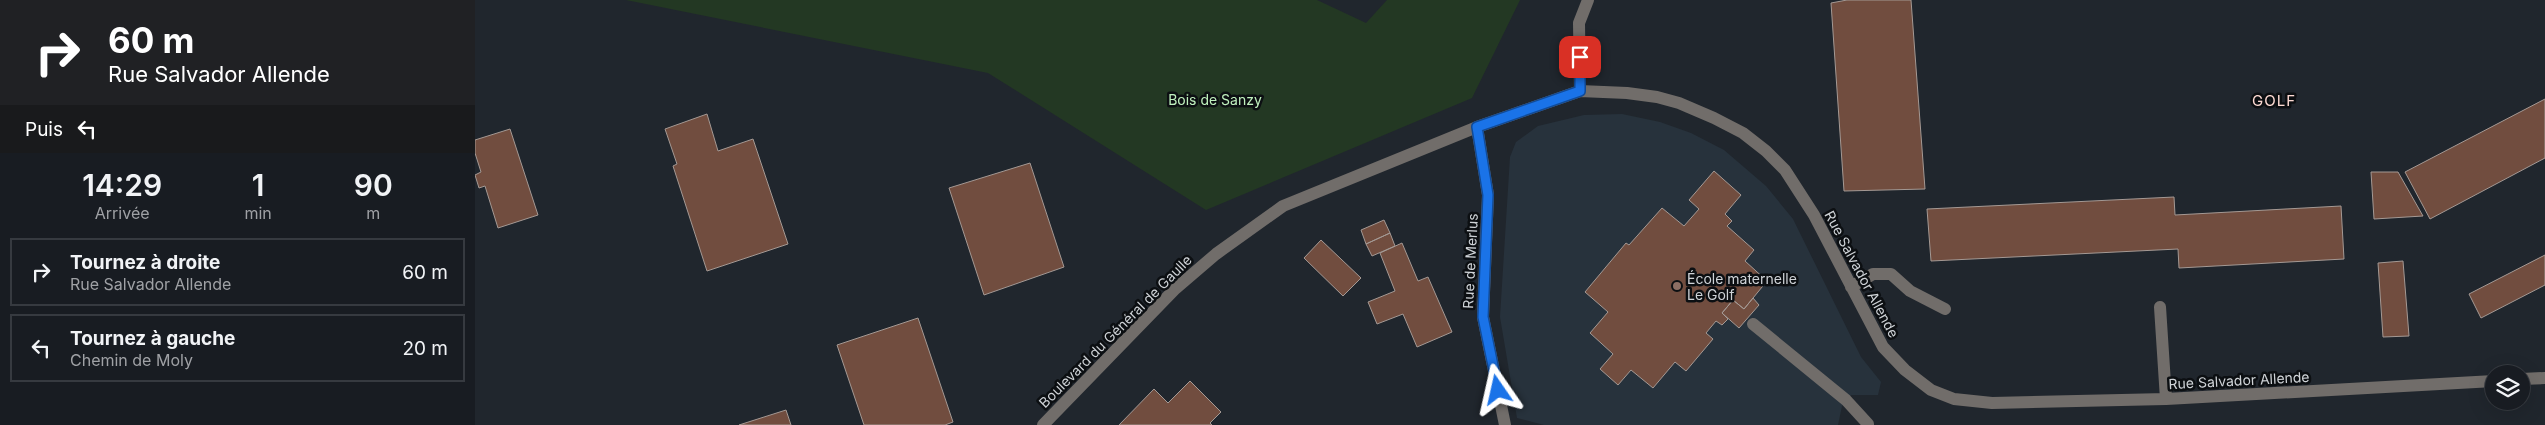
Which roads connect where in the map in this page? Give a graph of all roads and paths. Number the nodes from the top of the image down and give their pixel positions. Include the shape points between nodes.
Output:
1 (1588, 0) edge
2 (1580, 91) junction
3 (1477, 127) junction
4 (1851, 288) junction
5 (2160, 307) dead end
6 (1945, 309) dead end
7 (1753, 324) dead end
8 (2545, 378) edge
9 (2530, 379) edge
10 (2485, 381) edge
11 (2166, 399) junction
12 (1868, 424) dead end
13 (1043, 425) edge
14 (1505, 425) edge

1 - 2 street via 1579,23
2 - 3 street, Rue Salvador Allende
2 - 4 street, Rue Salvador Allende via 1657,97 1714,118 1743,133 1766,151 1793,182 1814,215
3 - 13 street, Boulevard du Général de Gaulle via 1283,206 1216,254 1174,290
3 - 14 street, Rue de Merlus via 1488,195 1483,317
4 - 6 street via 1873,274 1891,274 1910,291
4 - 11 street, Rue Salvador Allende via 1883,347 1931,390 1954,399 1992,403
5 - 11 street
7 - 12 street via 1847,400
8 - 9 street
10 - 11 street, Rue Salvador Allende

